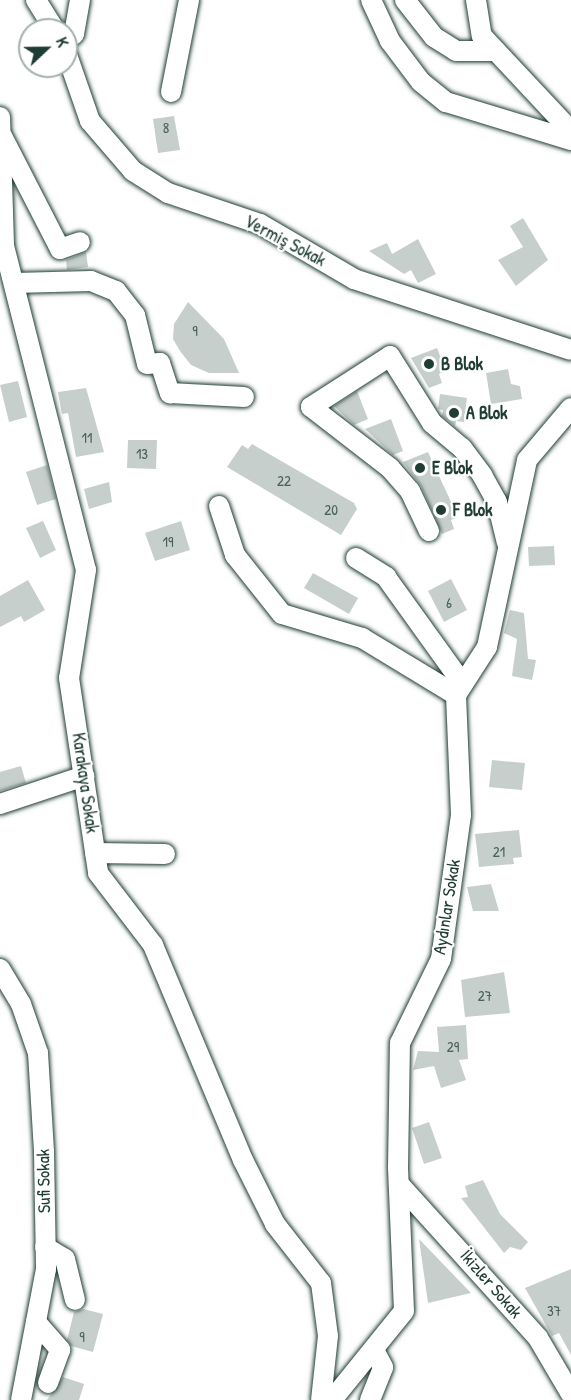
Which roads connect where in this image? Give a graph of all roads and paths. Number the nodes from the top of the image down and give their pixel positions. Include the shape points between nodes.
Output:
1 (36, 0) edge
2 (80, 0) edge
3 (189, 0) edge
4 (371, 0) edge
5 (405, 0) edge
6 (476, 0) edge
7 (47, 18) edge
8 (77, 18) edge
9 (496, 51) junction
10 (75, 78) edge
11 (171, 92) dead end
12 (1, 127) edge
13 (571, 130) edge
14 (571, 140) edge
15 (80, 243) dead end
16 (14, 283) junction
17 (571, 350) edge
18 (244, 396) dead end
19 (571, 408) edge
20 (219, 506) dead end
21 (429, 531) dead end
22 (508, 548) junction
23 (356, 558) dead end
24 (460, 689) junction
25 (84, 777) junction
26 (0, 804) edge
27 (95, 853) junction
28 (165, 854) dead end
29 (0, 969) edge
30 (399, 1184) junction
31 (45, 1247) junction
32 (75, 1300) dead end
33 (36, 1322) junction
34 (375, 1352) junction
35 (48, 1383) dead end
36 (571, 1394) edge
37 (21, 1400) edge
38 (321, 1400) edge
39 (332, 1400) edge
40 (370, 1400) edge

1 - 7 street
2 - 8 street
3 - 11 street
4 - 14 street via 390,41 421,82 446,102
5 - 9 street via 434,37 456,51
6 - 9 street via 482,36
9 - 13 street
10 - 17 street, Vermiş Sokak via 90,121 133,171 168,193 260,224 354,279
12 - 15 street via 60,249
12 - 16 street, Karakaya Sokak via 4,246
16 - 18 street via 91,281 116,291 135,315 147,364 160,363 170,393
16 - 25 street, Karakaya Sokak via 86,570 69,678
19 - 22 street via 527,460
20 - 24 street via 235,555 282,614 362,638
21 - 22 street via 410,491 390,468 311,407 390,356 432,423 462,448 482,475 497,502
22 - 24 street via 488,647
23 - 24 street via 386,577
24 - 30 street, Aydınlar Sokak via 460,815 441,959 400,1043
25 - 26 street
25 - 27 street, Karakaya Sokak
27 - 28 street
27 - 38 street, Karakaya Sokak via 98,873 153,945 275,1224 321,1283 328,1336
29 - 31 street, Sufi Sokak via 21,1004 38,1053
30 - 34 street, Aydınlar Sokak via 404,1311
30 - 36 street, İkizler Sokak via 538,1338
31 - 32 street via 65,1259
31 - 33 street, Sufi Sokak
33 - 35 street via 60,1350
33 - 37 street, Sufi Sokak
34 - 39 street, Aydınlar Sokak
34 - 40 street via 383,1367

